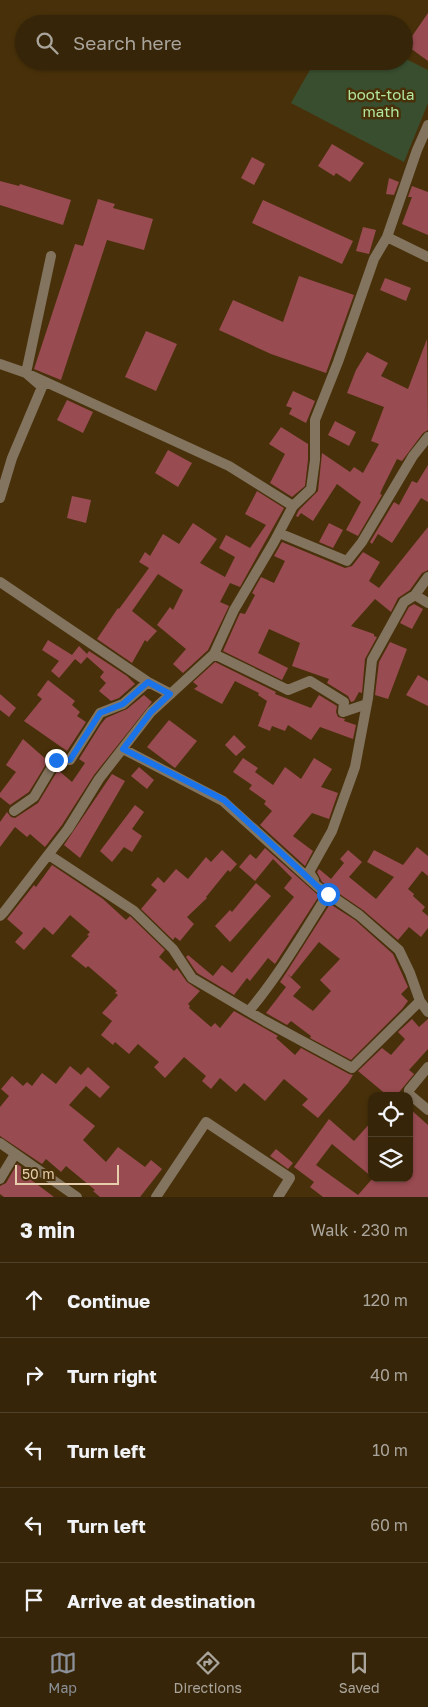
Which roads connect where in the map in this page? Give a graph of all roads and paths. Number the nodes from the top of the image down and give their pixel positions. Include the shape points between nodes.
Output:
1 (428, 125) edge
2 (387, 237) junction
3 (51, 256) dead end
4 (428, 258) edge
5 (0, 364) edge
6 (26, 373) junction
7 (428, 437) edge
8 (0, 498) edge
9 (294, 506) junction
10 (279, 532) junction
11 (428, 577) edge
12 (0, 582) edge
13 (415, 595) junction
14 (428, 603) edge
15 (214, 654) junction
16 (148, 682) junction
17 (170, 694) junction
18 (367, 704) junction
19 (123, 749) junction
20 (14, 810) dead end
21 (49, 855) junction
22 (318, 887) junction
23 (328, 894) junction
24 (0, 916) edge
25 (420, 1001) junction
26 (249, 1011) junction
27 (428, 1012) edge
28 (428, 1067) edge
29 (428, 1110) edge
30 (0, 1143) edge
31 (16, 1154) junction
32 (0, 1179) edge
33 (77, 1197) edge
34 (156, 1197) edge
35 (278, 1197) edge

1 - 2 street
2 - 4 street
2 - 9 street via 374,260 315,420 315,460 310,489
3 - 6 street
5 - 6 street
6 - 8 street via 42,387 12,458
6 - 9 street via 229,466
7 - 10 street via 412,456 362,542 347,561
9 - 10 street
10 - 15 street via 234,610
11 - 13 street
12 - 16 street
13 - 14 street
13 - 18 street via 404,602 372,660
15 - 17 street
15 - 18 street via 288,690 310,681 344,702 344,712
16 - 17 street
16 - 20 street via 123,704 100,713 70,760 56,760 34,797
17 - 19 street via 151,712
18 - 22 street via 355,766 332,831 309,872
19 - 21 street via 99,779
19 - 22 street via 224,800
21 - 24 street
21 - 26 street via 134,911 173,949 192,978
22 - 23 street
23 - 25 street via 359,915 399,950
23 - 26 street
25 - 26 street via 352,1068
25 - 27 street
28 - 29 street via 409,1090
30 - 31 street
31 - 32 street
31 - 33 street
34 - 35 street via 206,1122 290,1178

